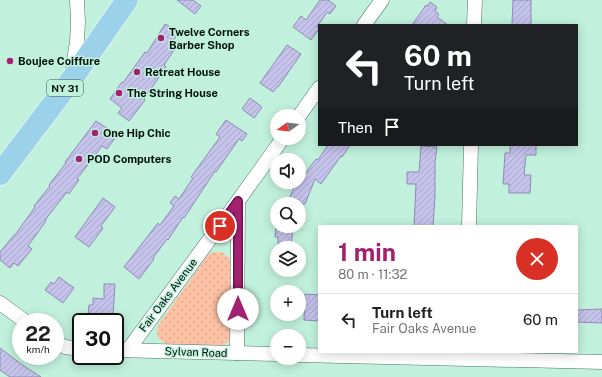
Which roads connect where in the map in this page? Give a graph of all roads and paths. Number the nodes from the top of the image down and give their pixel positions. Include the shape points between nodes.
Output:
1 (77, 0) edge
2 (127, 0) edge
3 (382, 0) edge
4 (475, 0) edge
5 (365, 24) edge
6 (474, 24) edge
7 (72, 79) junction
8 (318, 89) edge
9 (304, 109) edge
10 (278, 145) edge
11 (471, 146) edge
12 (0, 174) edge
13 (238, 201) junction
14 (469, 225) edge
15 (0, 303) edge
16 (14, 313) edge
17 (124, 346) edge
18 (124, 350) edge
19 (237, 353) junction
20 (270, 354) edge
21 (306, 355) edge
22 (466, 356) edge
23 (602, 362) edge

1 - 7 street via 78,22
2 - 7 main road, NY 31
3 - 5 street
4 - 6 street
7 - 12 main road, NY 31
8 - 9 street
10 - 13 street, Fair Oaks Avenue
11 - 14 street
13 - 17 street, Fair Oaks Avenue
13 - 19 street
15 - 16 street
18 - 19 street, Sylvan Road
19 - 20 street, Sylvan Road
21 - 22 street
22 - 23 street

